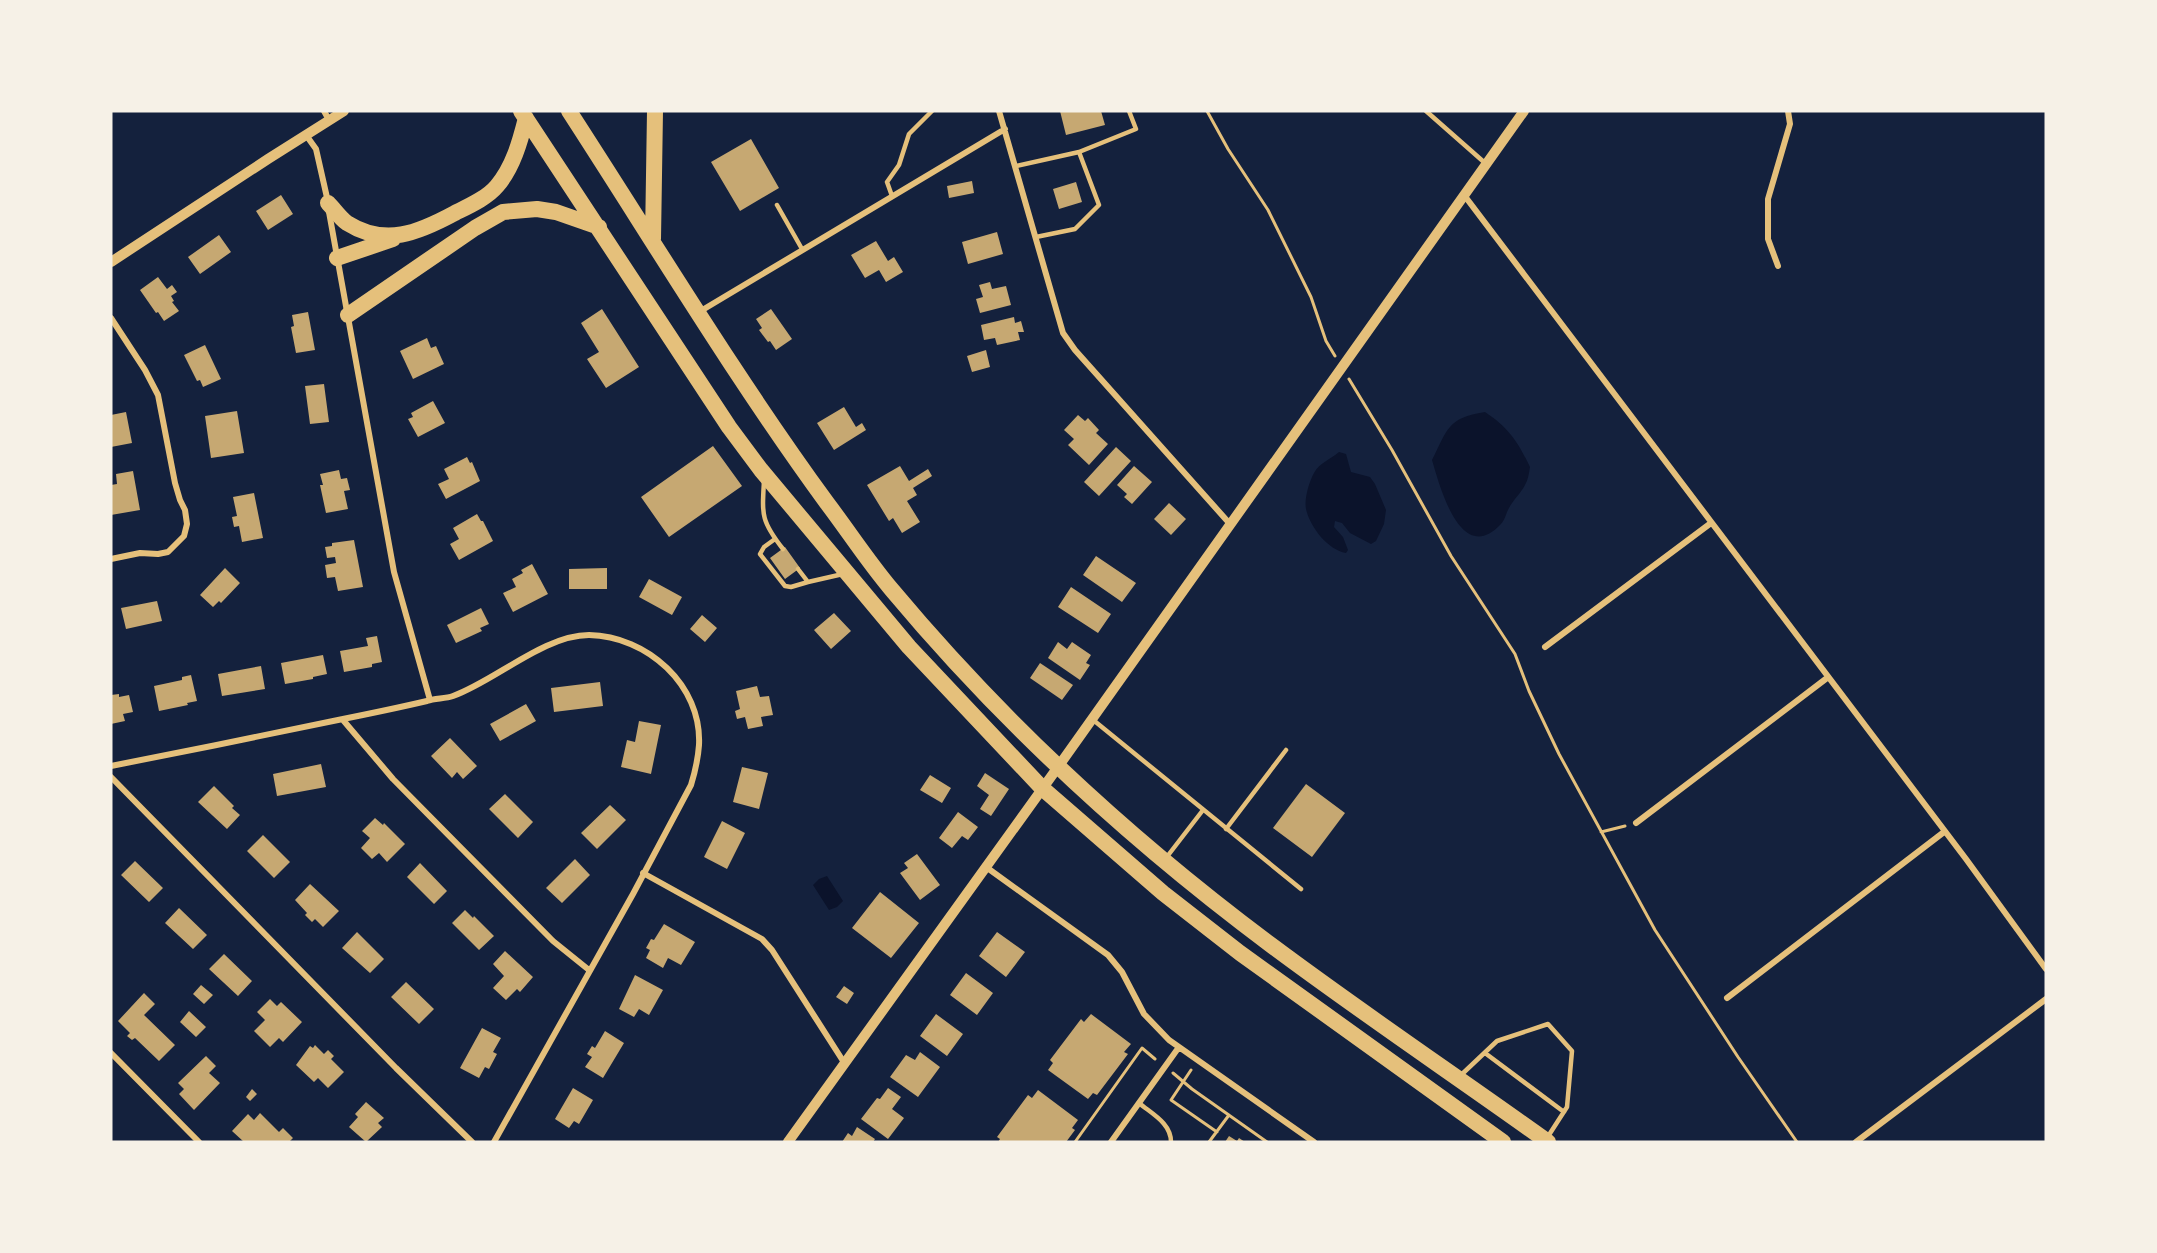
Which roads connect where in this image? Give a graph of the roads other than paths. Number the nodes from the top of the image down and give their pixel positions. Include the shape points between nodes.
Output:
1 (344, 111) edge
2 (569, 111) edge
3 (655, 111) edge
4 (932, 111) edge
5 (999, 111) edge
6 (1129, 111) edge
7 (1426, 111) edge
8 (1524, 111) edge
9 (1788, 111) edge
10 (523, 115) edge
11 (327, 116) edge
12 (1005, 129) junction
13 (306, 135) junction
14 (1079, 152) junction
15 (1486, 164) junction
16 (1016, 166) junction
17 (1464, 195) junction
18 (892, 196) junction
19 (328, 202) junction
20 (777, 205) dead end
21 (599, 227) junction
22 (397, 237) junction
23 (1035, 237) junction
24 (653, 240) junction
25 (802, 249) junction
26 (337, 258) junction
27 (111, 262) edge
28 (1778, 266) dead end
29 (697, 313) junction
30 (348, 315) junction
31 (111, 318) edge
32 (765, 475) junction
33 (1712, 523) junction
34 (1230, 524) junction
35 (775, 539) junction
36 (783, 549) dead end
37 (111, 559) edge
38 (798, 569) dead end
39 (846, 573) junction
40 (808, 582) junction
41 (1545, 647) dead end
42 (1827, 678) junction
43 (430, 700) junction
44 (1092, 719) junction
45 (343, 720) junction
46 (1286, 750) dead end
47 (111, 766) edge
48 (1058, 767) junction
49 (111, 777) edge
50 (1042, 788) junction
51 (1203, 810) junction
52 (1636, 823) road end
53 (1226, 829) junction
54 (1944, 832) junction
55 (1165, 860) junction
56 (986, 867) junction
57 (643, 873) junction
58 (1301, 890) dead end
59 (2046, 969) edge
60 (589, 970) junction
61 (1727, 998) dead end
62 (2046, 999) edge
63 (1179, 1047) junction
64 (111, 1053) edge
65 (1485, 1053) junction
66 (845, 1064) junction
67 (1458, 1078) junction
68 (1139, 1103) junction
69 (1564, 1112) junction
70 (1547, 1141) edge
71 (199, 1142) edge
72 (471, 1142) edge
73 (494, 1142) edge
74 (788, 1142) edge
75 (1111, 1142) edge
76 (1171, 1142) edge
77 (1314, 1142) edge
78 (1503, 1142) edge
79 (1856, 1142) edge

1 - 11 street
2 - 24 highway
3 - 24 highway
4 - 18 lane via 909,134 887,182
5 - 12 street
6 - 14 lane via 1136,129
7 - 15 lane
8 - 15 street
9 - 28 street via 1790,124 1768,199 1768,238
10 - 21 highway
10 - 22 highway via 520,141 496,187 442,220
11 - 13 street
12 - 16 street
12 - 18 street
13 - 19 street via 316,149
13 - 27 street
14 - 16 lane
14 - 23 lane via 1099,205 1075,229
15 - 17 street
16 - 23 street
17 - 33 street
17 - 34 street
18 - 25 street
19 - 22 highway via 345,222 368,233
19 - 26 street
20 - 25 lane
21 - 30 highway via 537,209 503,212
21 - 32 highway via 729,427
22 - 26 highway
23 - 34 street via 1063,333
24 - 29 highway
25 - 29 street
26 - 30 street
29 - 48 highway via 805,473 890,588 952,659
30 - 43 street via 394,572
31 - 37 street via 158,395 187,524 184,536 168,552
32 - 35 lane via 762,511
32 - 39 highway
33 - 41 street
33 - 42 street
34 - 44 street
35 - 36 lane
35 - 40 lane via 760,554 785,586
38 - 40 lane
39 - 40 lane
39 - 50 highway via 909,648
42 - 52 street
42 - 54 street
43 - 45 street
43 - 57 street via 453,696 542,649 588,635 643,649 667,667 693,707 698,733 696,766 690,785
44 - 48 street
44 - 51 lane
45 - 47 street
45 - 60 street via 427,813 553,940
46 - 53 lane
48 - 50 street
48 - 55 highway
49 - 72 street
50 - 56 street
50 - 78 highway via 1163,893 1240,953
51 - 53 lane
51 - 55 lane
53 - 58 lane
54 - 59 street
54 - 61 street
55 - 67 highway via 1272,946
56 - 63 street via 1108,955 1122,972 1144,1014
56 - 66 street
57 - 60 street
57 - 66 street via 762,939
60 - 73 street
62 - 79 street
63 - 68 street
63 - 77 street
64 - 71 street
65 - 67 lane
65 - 69 lane
65 - 69 lane via 1497,1041 1548,1024 1572,1051
66 - 74 street
67 - 70 highway
68 - 75 street
68 - 76 lane via 1164,1123 1171,1132
69 - 70 lane

